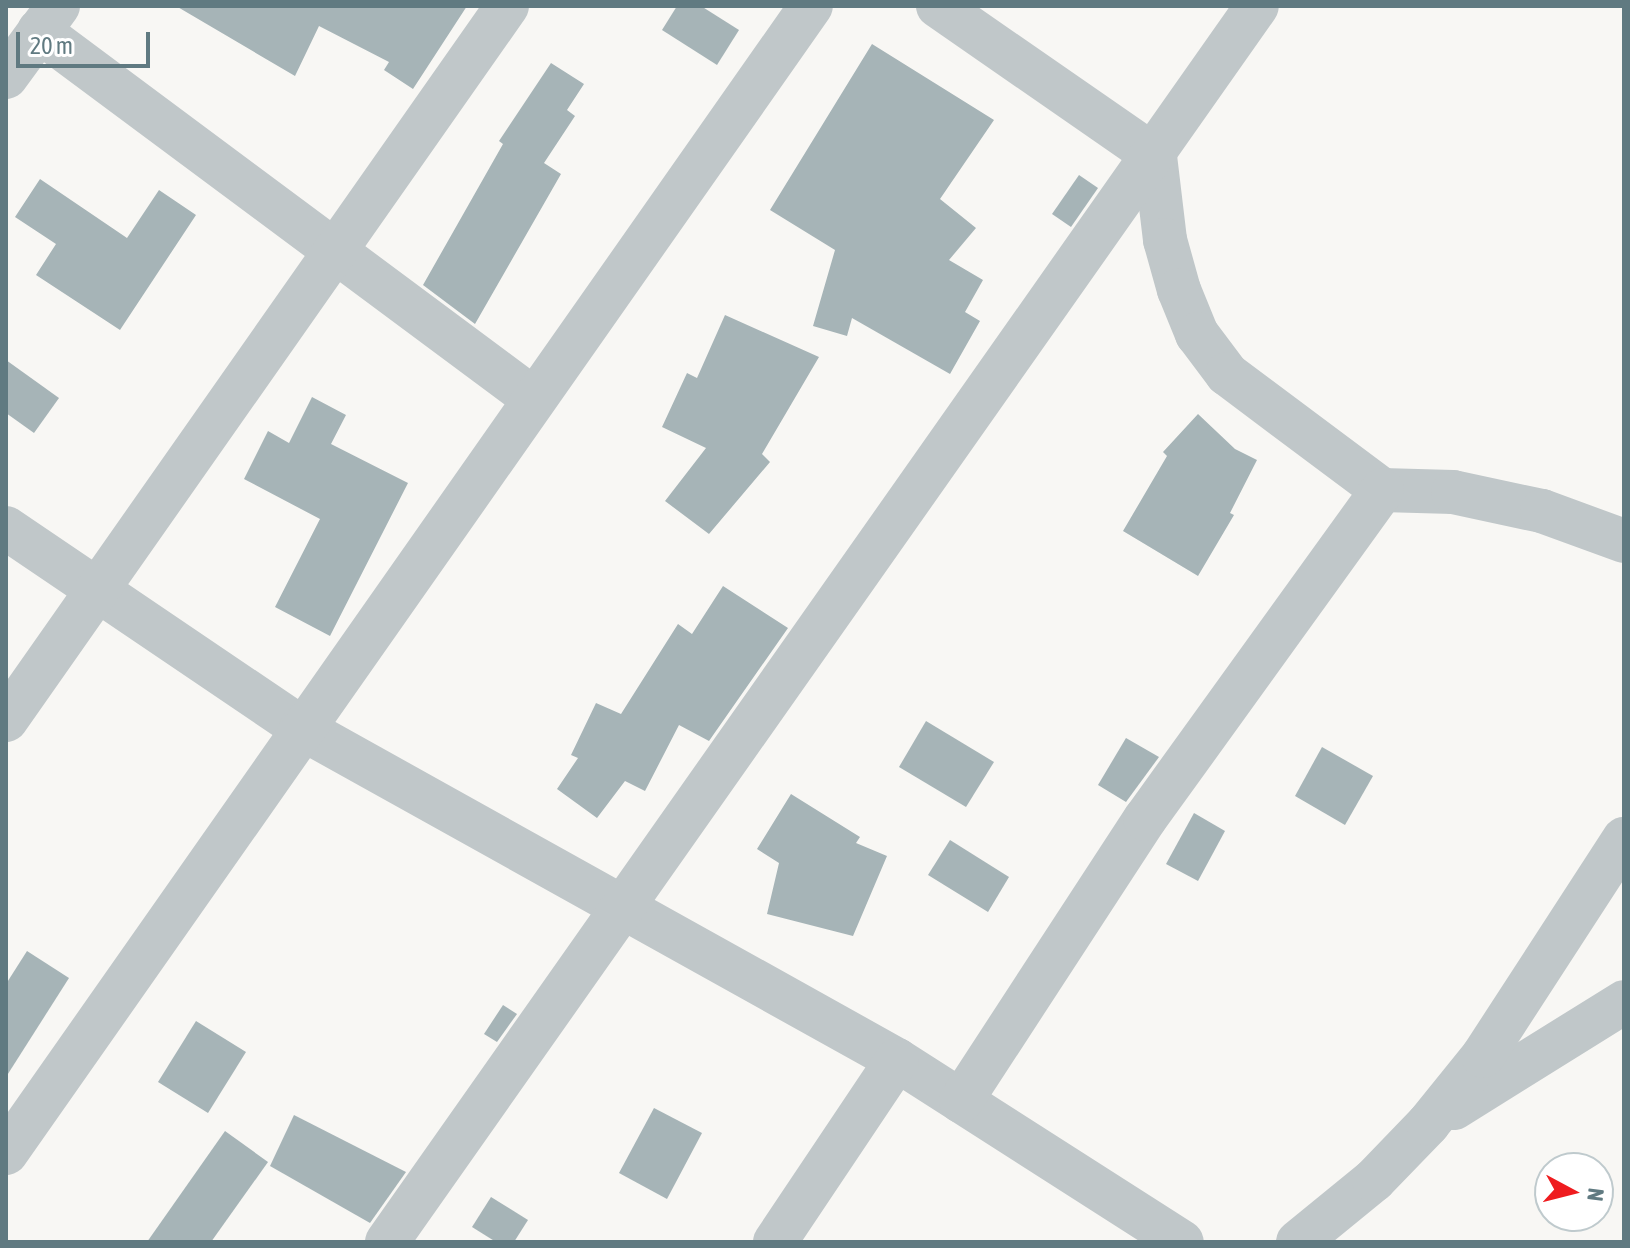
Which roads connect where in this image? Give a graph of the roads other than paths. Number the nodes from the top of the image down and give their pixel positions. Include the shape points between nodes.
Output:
1 (507, 6) edge
2 (811, 6) edge
3 (938, 6) edge
4 (1257, 6) edge
5 (49, 19) edge
6 (6, 77) edge
7 (1155, 156) junction
8 (332, 248) junction
9 (534, 399) junction
10 (1382, 490) junction
11 (6, 528) edge
12 (1624, 541) edge
13 (96, 587) junction
14 (6, 720) edge
15 (301, 728) junction
16 (1624, 839) edge
17 (625, 907) junction
18 (1624, 1002) edge
19 (897, 1060) junction
20 (961, 1101) junction
21 (1428, 1124) junction
22 (6, 1153) edge
23 (387, 1242) edge
24 (775, 1242) edge
25 (1182, 1242) edge
26 (1298, 1242) edge

1 - 8 street
2 - 9 street
3 - 7 street
4 - 7 street
5 - 6 street
5 - 8 street
7 - 10 street via 1165,240 1197,334 1227,374
7 - 17 street
8 - 9 street
8 - 13 street
9 - 15 street
10 - 12 street via 1453,492 1542,511
10 - 20 street via 1145,819
11 - 13 street
13 - 14 street
13 - 15 street
15 - 17 street
15 - 22 street
16 - 21 street via 1483,1056
17 - 19 street
17 - 23 street
18 - 21 street
19 - 20 street
19 - 24 street
20 - 25 street
21 - 26 street via 1374,1180

